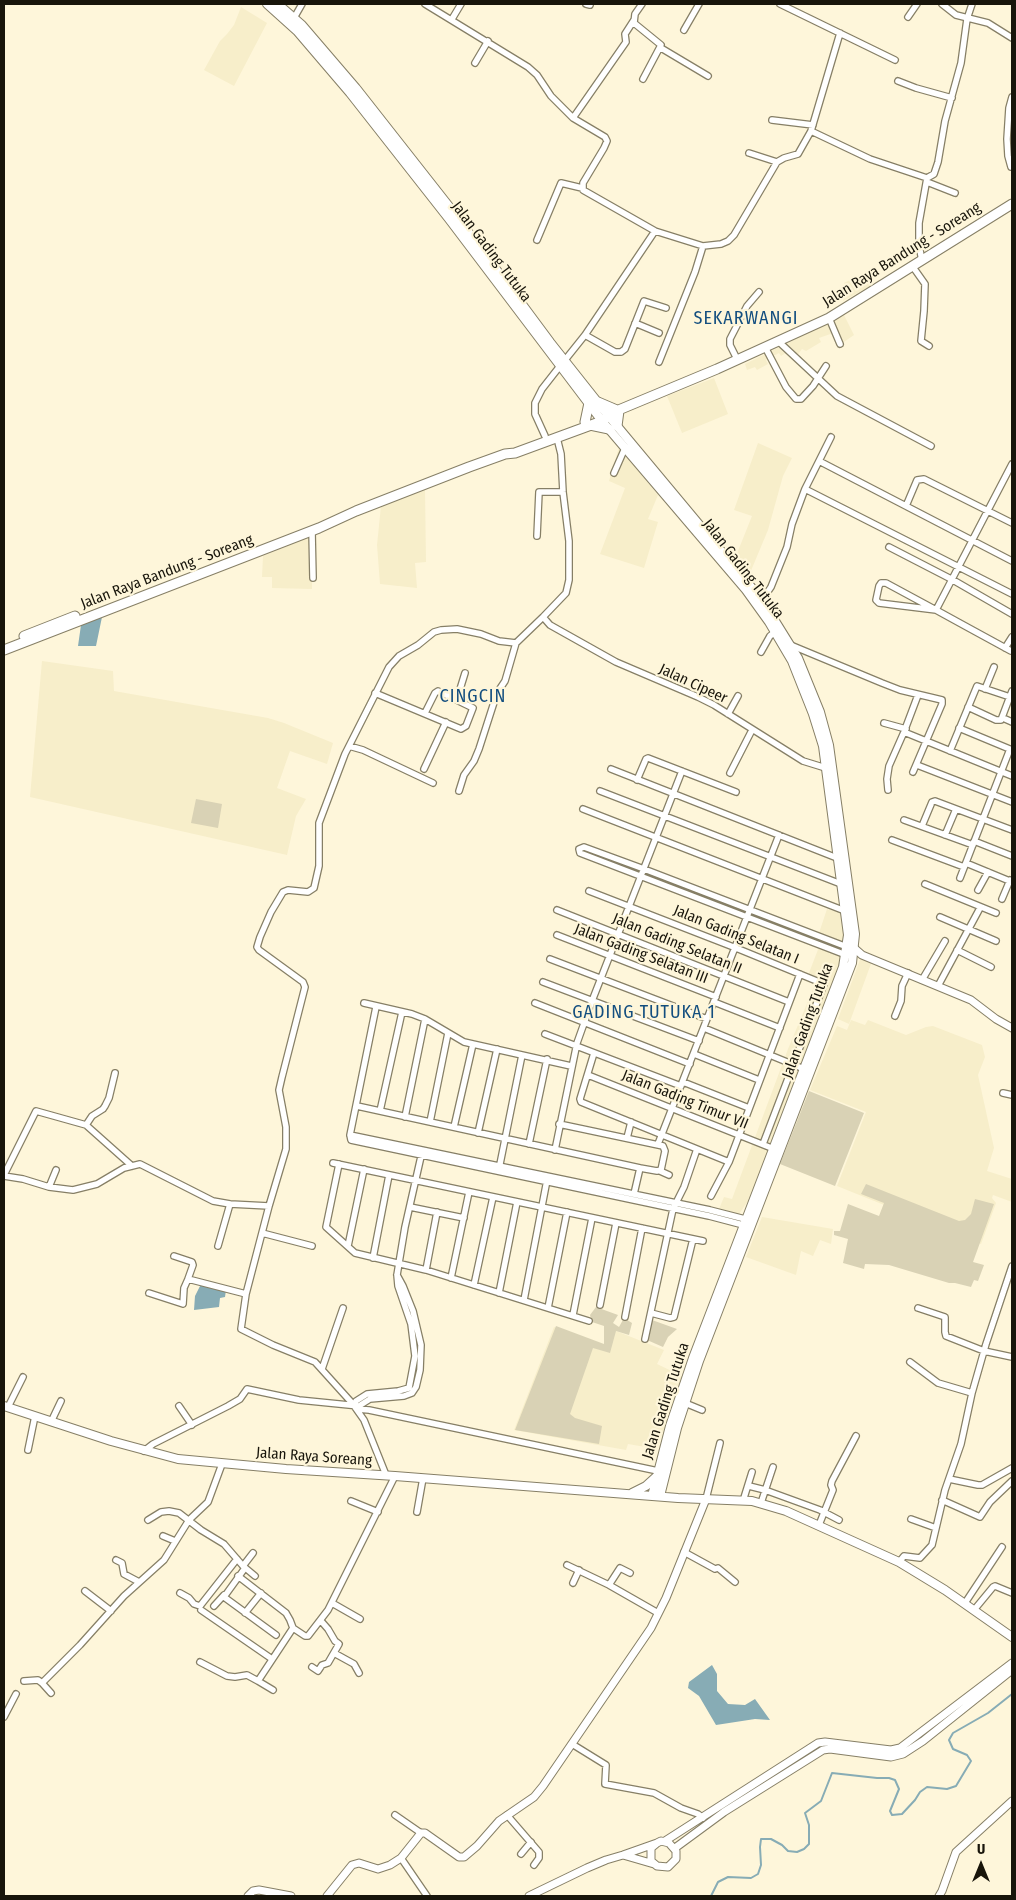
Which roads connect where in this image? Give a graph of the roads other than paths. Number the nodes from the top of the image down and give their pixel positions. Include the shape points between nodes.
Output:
1 (267, 4) edge
2 (278, 4) edge
3 (302, 4) edge
4 (426, 4) edge
5 (461, 4) edge
6 (642, 4) edge
7 (699, 4) edge
8 (780, 4) edge
9 (917, 4) edge
10 (942, 4) edge
11 (972, 4) edge
12 (908, 17) dead end
13 (294, 18) junction
14 (452, 20) junction
15 (634, 20) junction
16 (967, 22) junction
17 (684, 30) dead end
18 (840, 33) junction
19 (1012, 38) edge
20 (488, 41) junction
21 (661, 48) junction
22 (895, 60) dead end
23 (475, 63) dead end
24 (708, 76) dead end
25 (643, 79) dead end
26 (898, 81) dead end
27 (1012, 97) edge
28 (952, 98) junction
29 (572, 118) junction
30 (772, 120) dead end
31 (812, 128) junction
32 (387, 134) junction
33 (749, 153) dead end
34 (777, 162) junction
35 (1011, 167) dead end
36 (927, 180) junction
37 (582, 188) junction
38 (955, 193) dead end
39 (1012, 204) edge
40 (655, 231) junction
41 (537, 240) dead end
42 (703, 246) junction
43 (922, 261) junction
44 (913, 267) junction
45 (759, 292) dead end
46 (666, 308) dead end
47 (829, 318) junction
48 (635, 323) junction
49 (659, 333) dead end
50 (584, 335) junction
51 (778, 341) junction
52 (840, 344) dead end
53 (929, 346) dead end
54 (766, 347) junction
55 (737, 359) junction
56 (659, 362) dead end
57 (562, 363) junction
58 (826, 366) dead end
59 (819, 379) junction
60 (593, 403) junction
61 (608, 415) junction
62 (587, 423) junction
63 (613, 428) junction
64 (545, 436) junction
65 (831, 437) dead end
66 (557, 438) junction
67 (931, 446) dead end
68 (625, 448) junction
69 (505, 454) junction
70 (819, 461) junction
71 (1012, 464) edge
72 (614, 473) dead end
73 (805, 490) junction
74 (563, 492) junction
75 (906, 506) junction
76 (989, 510) junction
77 (339, 518) junction
78 (1012, 523) edge
79 (312, 531) junction
80 (538, 536) dead end
81 (974, 540) junction
82 (712, 544) junction
83 (889, 547) dead end
84 (1012, 561) edge
85 (959, 568) junction
86 (313, 578) dead end
87 (953, 580) junction
88 (1012, 594) edge
89 (762, 600) junction
90 (936, 610) junction
91 (1012, 614) edge
92 (543, 618) junction
93 (775, 632) junction
94 (1012, 637) edge
95 (516, 643) junction
96 (4, 644) edge
97 (786, 644) junction
98 (1005, 648) junction
99 (4, 650) edge
100 (1012, 651) edge
101 (760, 652) dead end
102 (994, 667) dead end
103 (464, 673) dead end
104 (985, 689) junction
105 (376, 693) junction
106 (918, 694) junction
107 (1011, 694) edge
108 (738, 696) dead end
109 (457, 699) junction
110 (968, 707) junction
111 (425, 713) junction
112 (728, 714) junction
113 (1003, 718) junction
114 (446, 722) junction
115 (1012, 722) edge
116 (884, 723) dead end
117 (959, 728) junction
118 (752, 730) junction
119 (905, 730) junction
120 (926, 741) junction
121 (349, 746) junction
122 (1011, 750) edge
123 (950, 751) junction
124 (917, 764) junction
125 (424, 769) dead end
126 (611, 769) dead end
127 (830, 769) junction
128 (682, 771) junction
129 (913, 772) dead end
130 (1001, 772) junction
131 (730, 773) dead end
132 (1012, 776) edge
133 (637, 780) junction
134 (433, 783) dead end
135 (888, 790) dead end
136 (459, 791) dead end
137 (600, 791) dead end
138 (736, 792) dead end
139 (993, 794) junction
140 (673, 795) junction
141 (1012, 802) edge
142 (583, 809) dead end
143 (956, 809) junction
144 (665, 816) junction
145 (983, 819) junction
146 (904, 820) dead end
147 (922, 826) junction
148 (1012, 830) edge
149 (779, 835) junction
150 (945, 835) junction
151 (656, 838) junction
152 (892, 840) dead end
153 (974, 843) junction
154 (1012, 856) edge
155 (770, 857) junction
156 (837, 858) junction
157 (965, 865) junction
158 (644, 868) junction
159 (988, 872) junction
160 (641, 877) junction
161 (960, 878) dead end
162 (762, 880) junction
163 (1011, 881) edge
164 (841, 884) junction
165 (925, 884) dead end
166 (689, 886) junction
167 (978, 890) dead end
168 (589, 892) dead end
169 (686, 894) junction
170 (1002, 899) dead end
171 (629, 907) junction
172 (980, 908) junction
173 (750, 909) junction
174 (556, 910) dead end
175 (845, 911) junction
176 (996, 913) dead end
177 (747, 917) junction
178 (940, 917) dead end
179 (794, 926) junction
180 (968, 929) junction
181 (618, 934) junction
182 (790, 934) junction
183 (557, 935) dead end
184 (945, 941) dead end
185 (996, 941) dead end
186 (736, 948) junction
187 (957, 950) junction
188 (850, 952) junction
189 (610, 956) junction
190 (550, 959) dead end
191 (990, 967) dead end
192 (908, 973) junction
193 (800, 974) junction
194 (724, 976) junction
195 (601, 978) junction
196 (922, 980) junction
197 (543, 982) dead end
198 (938, 986) junction
199 (715, 999) junction
200 (592, 1001) junction
201 (789, 1002) junction
202 (364, 1003) dead end
203 (535, 1003) dead end
204 (376, 1007) junction
205 (402, 1012) junction
206 (895, 1016) dead end
207 (425, 1019) junction
208 (707, 1019) junction
209 (584, 1023) junction
210 (704, 1028) junction
211 (780, 1028) junction
212 (1012, 1028) edge
213 (448, 1033) junction
214 (545, 1034) dead end
215 (699, 1042) junction
216 (472, 1044) junction
217 (576, 1046) junction
218 (497, 1049) junction
219 (594, 1053) junction
220 (694, 1054) junction
221 (522, 1055) junction
222 (769, 1055) junction
223 (547, 1059) junction
224 (690, 1064) junction
225 (794, 1065) junction
226 (571, 1066) junction
227 (807, 1068) junction
228 (115, 1073) dead end
229 (588, 1075) junction
230 (759, 1080) junction
231 (682, 1084) junction
232 (1003, 1093) dead end
233 (1012, 1095) edge
234 (356, 1106) junction
235 (673, 1108) junction
236 (749, 1108) junction
237 (380, 1111) junction
238 (405, 1117) junction
239 (430, 1122) junction
240 (631, 1122) junction
241 (560, 1124) junction
242 (86, 1125) junction
243 (454, 1128) junction
244 (478, 1133) junction
245 (662, 1135) junction
246 (739, 1135) junction
247 (626, 1138) junction
248 (506, 1139) junction
249 (529, 1144) junction
250 (658, 1144) junction
251 (763, 1144) junction
252 (697, 1149) junction
253 (774, 1149) junction
254 (555, 1150) junction
255 (422, 1152) junction
256 (729, 1162) junction
257 (332, 1163) dead end
258 (340, 1164) junction
259 (132, 1166) junction
260 (499, 1168) junction
261 (640, 1168) junction
262 (364, 1169) junction
263 (56, 1170) dead end
264 (660, 1171) junction
265 (389, 1175) junction
266 (669, 1175) dead end
267 (4, 1176) edge
268 (547, 1179) junction
269 (416, 1180) junction
270 (49, 1187) junction
271 (469, 1192) junction
272 (634, 1194) junction
273 (711, 1196) dead end
274 (493, 1197) junction
275 (517, 1202) junction
276 (230, 1204) junction
277 (269, 1206) junction
278 (674, 1206) junction
279 (410, 1207) junction
280 (542, 1207) junction
281 (437, 1212) junction
282 (567, 1212) junction
283 (464, 1218) junction
284 (592, 1218) junction
285 (616, 1223) junction
286 (749, 1223) junction
287 (642, 1228) junction
288 (262, 1233) junction
289 (668, 1233) junction
290 (693, 1239) junction
291 (704, 1241) dead end
292 (218, 1246) dead end
293 (312, 1246) dead end
294 (348, 1246) junction
295 (174, 1256) dead end
296 (373, 1258) junction
297 (398, 1262) junction
298 (1012, 1266) edge
299 (426, 1270) junction
300 (451, 1278) junction
301 (188, 1279) junction
302 (474, 1285) junction
303 (149, 1293) dead end
304 (499, 1293) junction
305 (246, 1294) junction
306 (524, 1300) junction
307 (600, 1305) dead end
308 (343, 1308) dead end
309 (548, 1308) junction
310 (918, 1308) dead end
311 (651, 1313) junction
312 (573, 1315) junction
313 (625, 1317) dead end
314 (590, 1321) dead end
315 (645, 1339) dead end
316 (984, 1351) junction
317 (1012, 1357) edge
318 (910, 1362) dead end
319 (322, 1369) junction
320 (691, 1374) junction
321 (23, 1377) dead end
322 (972, 1393) junction
323 (61, 1401) dead end
324 (685, 1403) junction
325 (179, 1406) dead end
326 (6, 1407) edge
327 (355, 1407) junction
328 (702, 1410) dead end
329 (35, 1416) junction
330 (51, 1422) junction
331 (192, 1425) junction
332 (856, 1436) dead end
333 (720, 1443) dead end
334 (668, 1448) junction
335 (28, 1450) dead end
336 (144, 1451) junction
337 (222, 1464) junction
338 (773, 1467) dead end
339 (1012, 1468) edge
340 (752, 1472) dead end
341 (657, 1474) junction
342 (386, 1475) junction
343 (395, 1476) junction
344 (423, 1478) junction
345 (949, 1480) junction
346 (1012, 1481) edge
347 (749, 1486) junction
348 (765, 1490) junction
349 (630, 1494) junction
350 (656, 1496) junction
351 (706, 1499) junction
352 (942, 1500) junction
353 (351, 1501) dead end
354 (743, 1501) junction
355 (761, 1503) junction
356 (378, 1512) junction
357 (417, 1512) dead end
358 (824, 1512) junction
359 (911, 1519) dead end
360 (148, 1520) dead end
361 (189, 1520) junction
362 (839, 1520) dead end
363 (819, 1525) junction
364 (936, 1528) junction
365 (163, 1536) dead end
366 (175, 1541) junction
367 (1002, 1547) dead end
368 (684, 1552) junction
369 (253, 1553) dead end
370 (236, 1559) junction
371 (116, 1560) dead end
372 (899, 1562) junction
373 (567, 1565) dead end
374 (244, 1567) junction
375 (579, 1570) junction
376 (630, 1573) dead end
377 (238, 1576) junction
378 (255, 1576) dead end
379 (139, 1582) junction
380 (736, 1582) dead end
381 (573, 1583) dead end
382 (609, 1585) junction
383 (85, 1591) dead end
384 (180, 1593) dead end
385 (1012, 1593) edge
386 (261, 1594) junction
387 (224, 1595) junction
388 (332, 1603) junction
389 (965, 1603) junction
390 (214, 1606) dead end
391 (201, 1610) dead end
392 (974, 1610) junction
393 (111, 1611) junction
394 (245, 1613) junction
395 (658, 1613) junction
396 (360, 1619) dead end
397 (321, 1621) junction
398 (293, 1628) junction
399 (276, 1635) dead end
400 (1012, 1637) edge
401 (334, 1653) junction
402 (272, 1659) junction
403 (200, 1662) dead end
404 (1012, 1663) edge
405 (312, 1667) dead end
406 (1012, 1670) edge
407 (360, 1673) dead end
408 (258, 1680) junction
409 (24, 1681) dead end
410 (42, 1683) junction
411 (273, 1690) dead end
412 (16, 1694) dead end
413 (51, 1694) dead end
414 (4, 1717) edge
415 (920, 1738) junction
416 (572, 1744) junction
417 (1012, 1801) edge
418 (395, 1815) dead end
419 (507, 1815) junction
420 (703, 1818) junction
421 (421, 1833) junction
422 (666, 1841) junction
423 (531, 1842) junction
424 (657, 1843) junction
425 (675, 1848) junction
426 (521, 1854) dead end
427 (623, 1855) junction
428 (400, 1858) junction
429 (654, 1864) junction
430 (534, 1865) dead end
431 (248, 1896) edge
432 (291, 1896) edge
433 (327, 1896) edge
434 (427, 1896) edge
435 (529, 1896) edge
436 (939, 1896) edge

1 - 32 main road, Jalan Gading Tutuka via 297,31
2 - 13 main road, Jalan Gading Tutuka
3 - 13 street
4 - 14 street
5 - 14 street
6 - 15 street
7 - 17 street
8 - 18 street
9 - 12 street
10 - 16 street
11 - 16 street
13 - 32 main road, Jalan Gading Tutuka via 350,82
14 - 20 street
15 - 21 street via 635,25 660,43
15 - 29 street via 625,34 625,43
16 - 19 street via 980,20
16 - 28 street
18 - 22 street
18 - 31 street
20 - 23 street
20 - 29 street via 534,72
21 - 24 street
21 - 25 street
26 - 28 street
27 - 35 street via 1008,138
28 - 36 street via 936,169
29 - 37 street via 606,139
30 - 31 street
31 - 34 street via 800,153
31 - 36 street via 870,159
32 - 57 main road, Jalan Gading Tutuka via 455,214
33 - 34 street
34 - 42 street via 734,235 721,244
36 - 38 street
36 - 43 street via 919,224
37 - 40 street
37 - 41 street via 561,183
39 - 43 main road, Jalan Raya Bandung - Soreang
40 - 42 street
40 - 50 street
42 - 56 street
43 - 44 main road, Jalan Raya Bandung - Soreang
44 - 47 main road, Jalan Raya Bandung - Soreang
44 - 53 street via 925,284 921,341
45 - 55 street via 746,306 730,339
46 - 48 street via 644,301
47 - 51 main road, Jalan Raya Bandung - Soreang
47 - 52 street
48 - 49 street
48 - 50 street via 625,350 621,352 615,352
50 - 57 street
51 - 54 main road, Jalan Raya Bandung - Soreang
51 - 59 street
54 - 55 main road, Jalan Raya Bandung - Soreang
54 - 59 street via 786,387 796,399 804,396
55 - 61 main road, Jalan Raya Bandung - Soreang
57 - 60 main road, Jalan Gading Tutuka
57 - 64 street via 535,403 535,414
58 - 59 street
59 - 67 street via 837,396
60 - 61 main road
60 - 61 main road, Jalan Gading Tutuka
60 - 62 main road
61 - 62 main road, Jalan Raya Bandung - Soreang
61 - 63 main road
61 - 63 main road, Jalan Gading Tutuka
62 - 63 main road
62 - 64 main road, Jalan Raya Bandung - Soreang
62 - 66 main road, Jalan Raya Bandung - Soreang
63 - 68 main road, Jalan Gading Tutuka
63 - 82 main road, Jalan Gading Tutuka
64 - 69 main road, Jalan Raya Bandung - Soreang via 513,447
65 - 70 street
66 - 69 main road, Jalan Raya Bandung - Soreang
66 - 74 street
68 - 72 street
68 - 82 main road, Jalan Gading Tutuka
69 - 77 main road, Jalan Raya Bandung - Soreang
70 - 73 street
70 - 75 street
71 - 76 street
73 - 85 street
73 - 89 street via 787,547 771,587
74 - 80 street via 539,492
74 - 92 street via 569,541 569,585 564,597
75 - 76 street via 920,478
75 - 81 street
76 - 78 street
76 - 81 street
77 - 79 main road, Jalan Raya Bandung - Soreang
77 - 96 main road, Jalan Raya Bandung - Soreang via 318,523
79 - 86 street
79 - 99 main road, Jalan Raya Bandung - Soreang
81 - 84 street
81 - 85 street
82 - 89 main road, Jalan Gading Tutuka
82 - 93 main road, Jalan Gading Tutuka
83 - 87 street
85 - 87 street
85 - 88 street
87 - 90 street
87 - 91 street
89 - 97 main road, Jalan Gading Tutuka
90 - 90 street via 879,603 876,600 879,586 886,583
90 - 98 street
92 - 95 street
92 - 112 street, Jalan Cipeer via 616,662 698,696
93 - 97 main road, Jalan Gading Tutuka
93 - 101 street
94 - 98 street
95 - 105 street via 457,629 434,632 399,656
95 - 136 street via 479,749
97 - 106 street
97 - 127 main road, Jalan Gading Tutuka
98 - 100 street
102 - 104 street
103 - 109 street
104 - 107 street
104 - 110 street via 975,688
105 - 111 street
105 - 121 street
106 - 119 street
106 - 120 street via 942,702
107 - 113 street
108 - 112 street
109 - 111 street via 437,691
109 - 114 street via 473,706 468,720 463,729
110 - 113 street via 996,720
110 - 117 street
111 - 114 street
112 - 118 street, Jalan Cipeer
113 - 115 street
114 - 125 street
116 - 119 street
117 - 122 street
117 - 123 street
118 - 127 street, Jalan Cipeer via 803,761
118 - 131 street
119 - 120 street
119 - 135 street via 889,766
120 - 123 street
120 - 124 street
121 - 134 street
121 - 277 street via 319,823 319,866 314,888 282,893 258,944 259,950 305,987 280,1084 286,1155
122 - 130 street
123 - 130 street
124 - 129 street
124 - 139 street
126 - 133 street
127 - 156 main road, Jalan Gading Tutuka
127 - 188 main road, Jalan Gading Tutuka via 855,934
128 - 133 street via 647,758
128 - 138 street
128 - 140 street
130 - 132 street
130 - 139 street
133 - 140 street
137 - 144 street
139 - 141 street
139 - 145 street
140 - 144 street
140 - 149 street
142 - 151 street
143 - 145 street
143 - 147 street via 932,802
143 - 150 street
144 - 151 street
144 - 155 street
145 - 148 street
145 - 153 street
146 - 147 street
147 - 150 street
149 - 155 street
149 - 156 street
150 - 153 street
151 - 158 street
151 - 162 street
152 - 157 street
153 - 154 street
153 - 157 street
155 - 162 street
155 - 164 street
156 - 164 main road, Jalan Gading Tutuka
157 - 159 street
157 - 161 street
158 - 160 street
158 - 160 street via 584,847 579,849 580,853
158 - 166 street
159 - 163 street
159 - 167 street
160 - 169 street
160 - 171 street
162 - 173 street
162 - 175 street
163 - 170 street
164 - 175 main road, Jalan Gading Tutuka
165 - 172 street
166 - 169 street
166 - 173 street
168 - 171 street, Jalan Gading Selatan I
169 - 177 street
171 - 181 street
171 - 186 street, Jalan Gading Selatan I
172 - 176 street
172 - 180 street
173 - 177 street
173 - 179 street
174 - 181 street, Jalan Gading Selatan II
175 - 188 main road, Jalan Gading Tutuka
177 - 182 street
177 - 186 street
178 - 180 street
179 - 182 street
179 - 188 street
180 - 185 street
180 - 187 street
181 - 189 street
181 - 194 street, Jalan Gading Selatan II
182 - 188 street
183 - 189 street, Jalan Gading Selatan III
184 - 196 street
186 - 193 street, Jalan Gading Selatan I
186 - 194 street
187 - 191 street
187 - 198 street
188 - 192 street
188 - 227 main road, Jalan Gading Tutuka
189 - 195 street
189 - 199 street, Jalan Gading Selatan III
190 - 195 street
192 - 196 street
192 - 206 street
193 - 201 street
193 - 225 street, Jalan Gading Selatan I via 824,986
194 - 199 street
194 - 201 street, Jalan Gading Selatan II
195 - 200 street
195 - 208 street
196 - 198 street
197 - 200 street
198 - 212 street via 971,1000
199 - 208 street
199 - 211 street, Jalan Gading Selatan III
200 - 209 street
200 - 215 street
201 - 211 street
202 - 204 street
203 - 209 street
204 - 205 street
204 - 234 street
205 - 207 street
205 - 237 street
207 - 213 street
207 - 238 street
208 - 210 street
209 - 217 street
209 - 224 street
210 - 215 street
210 - 222 street
211 - 222 street
213 - 216 street
213 - 239 street
214 - 217 street
215 - 220 street
216 - 218 street
216 - 243 street
217 - 219 street
217 - 226 street
218 - 221 street
218 - 244 street
219 - 229 street
219 - 231 street
220 - 224 street
220 - 230 street
221 - 223 street
221 - 248 street
222 - 225 street
222 - 230 street
223 - 226 street
223 - 249 street
224 - 231 street
225 - 227 street
225 - 251 street, Jalan Gading Selatan I
226 - 241 street
227 - 253 main road, Jalan Gading Tutuka
227 - 286 main road, Jalan Gading Tutuka
228 - 242 street via 110,1098
229 - 235 street, Jalan Gading Timur VII
229 - 240 street via 581,1102
230 - 236 street
231 - 235 street
231 - 236 street
232 - 233 street
234 - 237 street
234 - 255 street via 351,1140
235 - 245 street
235 - 246 street, Jalan Gading Timur VII
236 - 246 street
237 - 238 street
238 - 239 street
239 - 243 street
240 - 245 street
240 - 247 street
241 - 247 street
241 - 254 street
242 - 259 street
242 - 267 street via 36,1111
243 - 244 street
244 - 248 street
245 - 250 street
245 - 252 street
246 - 251 street, Jalan Gading Timur VII
246 - 256 street
247 - 250 street
248 - 249 street
248 - 260 street
249 - 254 street
250 - 264 street via 665,1149
251 - 253 street, Jalan Gading Timur VII
252 - 256 street
252 - 278 street
253 - 286 main road, Jalan Gading Tutuka
254 - 261 street
255 - 260 street
255 - 269 street
256 - 273 street
257 - 258 street
258 - 262 street
258 - 294 street via 326,1227
259 - 270 street via 89,1186 73,1190
259 - 276 street via 143,1165 205,1198
260 - 268 street
261 - 264 street
261 - 272 street
262 - 265 street
262 - 294 street
263 - 270 street
264 - 266 street
265 - 269 street
265 - 296 street
267 - 270 street
268 - 272 street
268 - 278 street
268 - 280 street
269 - 271 street
269 - 279 street
271 - 274 street
271 - 283 street
272 - 278 street
274 - 275 street
274 - 302 street
275 - 280 street
275 - 304 street
276 - 277 street
276 - 292 street
277 - 288 street
278 - 286 street
278 - 289 street
279 - 281 street
279 - 297 street
280 - 282 street
280 - 306 street
281 - 283 street
281 - 299 street
282 - 284 street
282 - 309 street
283 - 300 street
284 - 285 street
284 - 312 street
285 - 287 street
285 - 307 street
286 - 320 main road, Jalan Gading Tutuka
287 - 289 street
287 - 313 street
288 - 293 street
288 - 305 street
289 - 290 street
289 - 311 street
290 - 291 street
290 - 311 street via 674,1317
294 - 296 street via 355,1253
295 - 301 street via 192,1262
296 - 297 street
297 - 299 street
297 - 327 street via 398,1286 412,1324 418,1355 408,1389 367,1394 356,1401
298 - 316 street
299 - 300 street
300 - 302 street
301 - 303 street via 182,1304
301 - 305 street
302 - 304 street
304 - 306 street
305 - 319 street via 240,1325 242,1330 313,1360
306 - 309 street
308 - 319 street
309 - 312 street
310 - 316 street via 945,1317 946,1336
311 - 315 street
312 - 314 street
316 - 317 street
316 - 322 street
318 - 322 street via 938,1383
319 - 327 street
320 - 324 main road, Jalan Gading Tutuka
320 - 334 main road, Jalan Gading Tutuka
321 - 326 street
322 - 345 street
323 - 330 street
324 - 328 street
324 - 334 main road, Jalan Gading Tutuka
325 - 331 street
326 - 329 main road, Jalan Raya Soreang
327 - 331 street via 247,1389 240,1398
327 - 341 street
327 - 342 street via 364,1420
329 - 330 main road, Jalan Raya Soreang
329 - 335 street
330 - 336 main road, Jalan Raya Soreang
331 - 336 street
332 - 358 street via 830,1485 833,1490
333 - 351 street
334 - 341 main road, Jalan Gading Tutuka
334 - 350 main road, Jalan Gading Tutuka
336 - 337 main road, Jalan Raya Soreang
337 - 342 main road, Jalan Raya Soreang
337 - 361 street via 208,1502
338 - 348 street
339 - 345 street via 978,1486
340 - 347 street
341 - 349 main road via 646,1486
341 - 350 main road, Jalan Gading Tutuka
342 - 343 main road, Jalan Raya Soreang
343 - 344 main road, Jalan Raya Soreang
343 - 356 street
344 - 349 main road, Jalan Raya Soreang
344 - 357 street
345 - 352 street
346 - 352 street via 979,1517
347 - 348 street
347 - 354 street
348 - 355 street
348 - 358 street
349 - 350 main road, Jalan Raya Soreang
350 - 351 main road, Jalan Raya Soreang
351 - 354 main road, Jalan Raya Soreang
351 - 368 street
352 - 364 street
353 - 356 street
354 - 355 main road, Jalan Raya Soreang
355 - 363 main road, Jalan Raya Soreang
356 - 388 street
358 - 362 street
358 - 363 street
359 - 364 street
360 - 361 street via 169,1511
361 - 366 street
361 - 370 street via 224,1544
363 - 372 main road, Jalan Raya Soreang
364 - 372 street via 932,1545 921,1557 904,1556
365 - 366 street
366 - 379 street via 164,1560
367 - 389 street
368 - 380 street via 718,1568
368 - 395 street
369 - 374 street
370 - 374 street
370 - 384 street via 200,1606
371 - 379 street via 122,1563 124,1574
372 - 389 main road, Jalan Raya Soreang
373 - 375 street
374 - 377 street
374 - 378 street
375 - 381 street
375 - 382 street
376 - 382 street via 619,1569
377 - 386 street
377 - 387 street
379 - 393 street
382 - 395 street
383 - 393 street
385 - 392 street via 995,1586
386 - 394 street
386 - 398 street via 286,1614
387 - 390 street
387 - 394 street
388 - 396 street
388 - 397 street
389 - 392 main road, Jalan Raya Soreang
391 - 402 street
392 - 400 main road, Jalan Raya Soreang
393 - 410 street
394 - 399 street
395 - 416 street
397 - 398 street via 307,1636
397 - 401 street via 339,1644
398 - 402 street
401 - 405 street via 318,1671
401 - 407 street via 354,1664
402 - 408 street
403 - 408 street via 227,1676 247,1675
404 - 415 street
406 - 415 street
408 - 411 street
409 - 410 street via 38,1680
410 - 413 street
412 - 414 street
415 - 420 street via 896,1750 825,1742 818,1744
415 - 425 street via 897,1757 823,1750 724,1812
416 - 419 street via 534,1797
416 - 420 street via 606,1766 605,1784 654,1793
417 - 436 street via 956,1852
418 - 421 street
419 - 421 street via 461,1858
419 - 423 street
420 - 422 street
421 - 428 street
422 - 424 street
422 - 425 street
423 - 426 street
423 - 430 street via 540,1855
424 - 427 street
424 - 429 street via 650,1852
425 - 429 street via 676,1859 672,1865 661,1868
427 - 429 street
427 - 435 street
428 - 433 street via 378,1869 354,1863
428 - 434 street
431 - 432 street via 253,1890 259,1890

